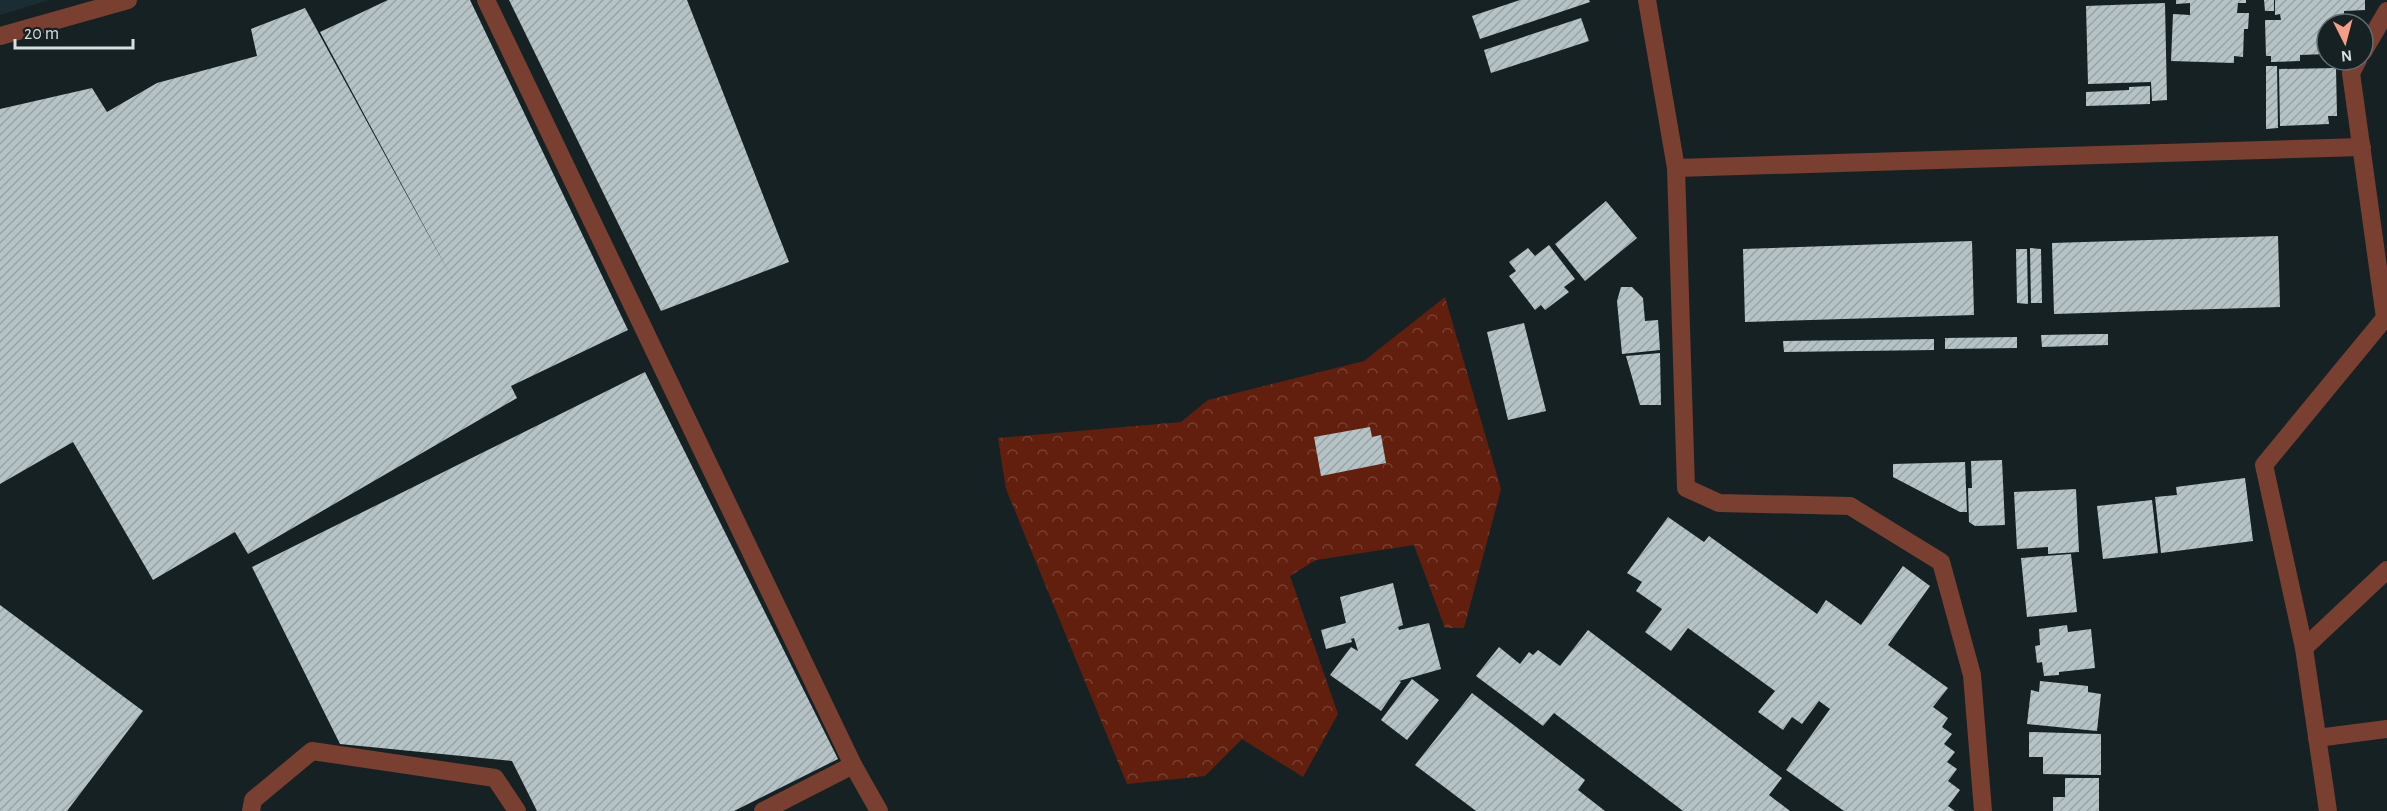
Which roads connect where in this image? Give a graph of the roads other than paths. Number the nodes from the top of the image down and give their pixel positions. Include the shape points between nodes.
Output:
1 (128, 0) edge
2 (486, 0) edge
3 (1647, 0) edge
4 (2387, 10) edge
5 (2375, 31) edge
6 (0, 36) edge
7 (2352, 72) edge
8 (2362, 147) junction
9 (1676, 168) junction
10 (2386, 319) edge
11 (2387, 570) edge
12 (2304, 648) junction
13 (2387, 729) edge
14 (2317, 738) junction
15 (853, 765) junction
16 (251, 811) edge
17 (517, 811) edge
18 (763, 811) edge
19 (879, 811) edge
20 (1983, 811) edge
21 (2328, 811) edge

1 - 6 street
2 - 15 street
3 - 9 street
4 - 5 street
7 - 8 street
8 - 9 street
8 - 10 street
9 - 20 street via 1686,488 1719,503 1850,506 1941,562 1972,675
10 - 12 street via 2264,465
11 - 12 street
12 - 14 street
13 - 14 street
14 - 21 street
15 - 18 street
15 - 19 street
16 - 17 street via 253,800 312,751 495,778

